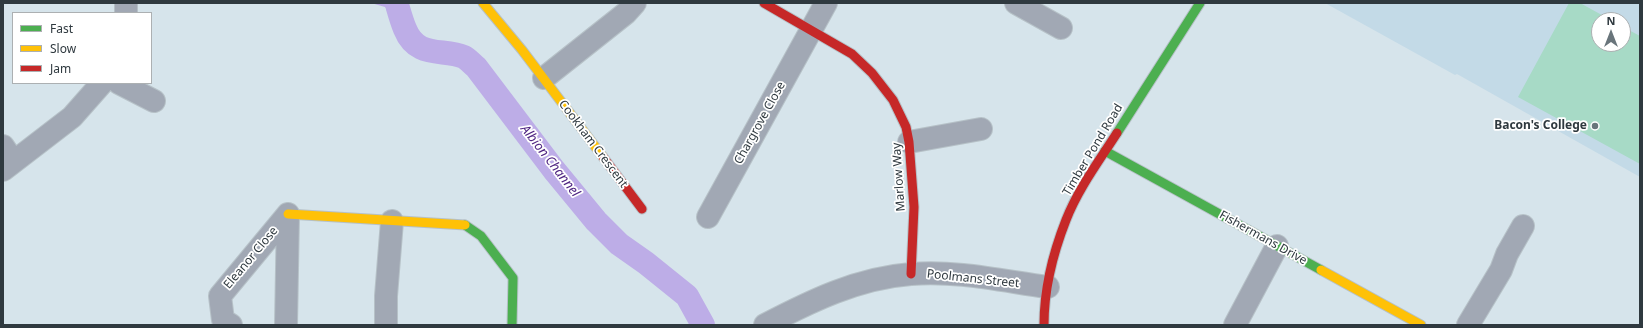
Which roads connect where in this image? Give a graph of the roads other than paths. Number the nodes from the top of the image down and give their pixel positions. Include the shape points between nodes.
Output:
1 (484, 3) edge
2 (635, 3) edge
3 (764, 3) edge
4 (826, 3) edge
5 (1016, 3) edge
6 (1200, 3) edge
7 (1061, 28) dead end
8 (811, 30) junction
9 (544, 78) junction
10 (101, 84) edge
11 (122, 84) edge
12 (154, 101) dead end
13 (981, 129) dead end
14 (909, 142) junction
15 (1105, 151) junction
16 (6, 159) edge
17 (642, 209) dead end
18 (288, 214) junction
19 (708, 217) dead end
20 (392, 221) junction
21 (1524, 226) dead end
22 (1278, 246) junction
23 (911, 274) junction
24 (1048, 287) junction
25 (231, 325) edge
26 (286, 325) edge
27 (386, 325) edge
28 (512, 325) edge
29 (765, 325) edge
30 (1044, 325) edge
31 (1235, 325) edge
32 (1421, 325) edge
33 (1468, 325) edge

1 - 9 street, Cookham Crescent
2 - 9 street via 626,14
3 - 8 street, Marlow Way
4 - 8 street, Chargrove Close
5 - 7 street
6 - 15 street, Timber Pond Road
8 - 14 street, Marlow Way via 852,54 872,73 893,100 906,127
8 - 19 street, Chargrove Close
9 - 17 street, Cookham Crescent
10 - 16 street via 72,117
11 - 12 street
13 - 14 street
14 - 23 street, Marlow Way via 914,207
15 - 22 street, Fishermans Drive
15 - 24 street, Timber Pond Road via 1066,220 1052,264
18 - 20 street
18 - 25 street, Eleanor Close via 220,296 223,320
18 - 26 street, Eleanor Close
20 - 27 street
20 - 28 street via 465,225 481,236 513,278
21 - 33 street
22 - 31 street
22 - 32 street, Fishermans Drive
23 - 24 street, Poolmans Street via 944,274
23 - 29 street, Poolmans Street via 856,284 812,301
24 - 30 street, Timber Pond Road

